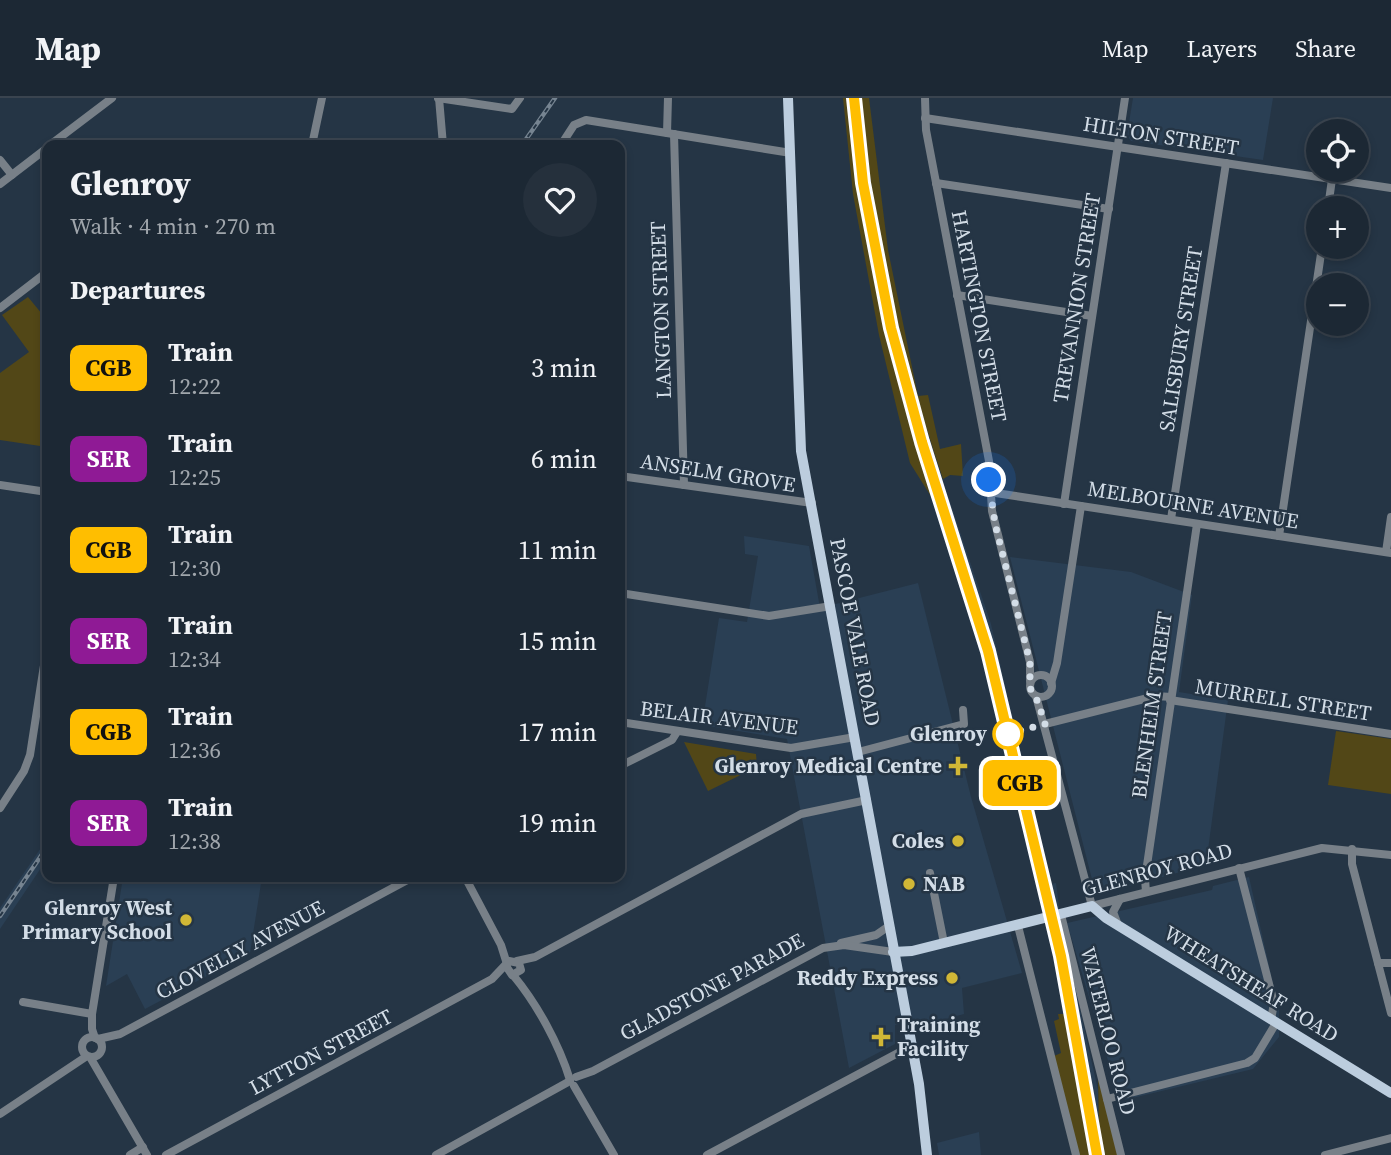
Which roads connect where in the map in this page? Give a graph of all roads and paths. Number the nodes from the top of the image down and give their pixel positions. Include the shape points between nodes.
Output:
1 (112, 98) edge
2 (322, 98) edge
3 (439, 98) edge
4 (520, 98) edge
5 (668, 98) edge
6 (788, 98) edge
7 (794, 98) edge
8 (925, 98) edge
9 (1125, 98) edge
10 (790, 111) junction
11 (925, 118) junction
12 (671, 134) junction
13 (57, 140) edge
14 (313, 140) edge
15 (443, 140) edge
16 (564, 140) edge
17 (1118, 146) junction
18 (42, 151) edge
19 (791, 153) junction
20 (0, 160) edge
21 (1226, 163) junction
22 (12, 175) junction
23 (1306, 175) edge
24 (1352, 182) edge
25 (936, 183) junction
26 (0, 184) edge
27 (1391, 188) edge
28 (1109, 209) junction
29 (1320, 259) edge
30 (42, 276) edge
31 (957, 295) junction
32 (0, 308) edge
33 (1092, 316) junction
34 (625, 477) edge
35 (0, 485) edge
36 (684, 485) junction
37 (42, 491) edge
38 (989, 492) junction
39 (812, 503) junction
40 (1064, 503) junction
41 (1081, 506) junction
42 (1391, 517) edge
43 (1171, 519) junction
44 (1197, 524) junction
45 (1279, 536) junction
46 (1388, 553) edge
47 (625, 594) edge
48 (831, 606) junction
49 (1058, 661) junction
50 (1030, 662) junction
51 (1042, 675) junction
52 (42, 678) edge
53 (1030, 681) junction
54 (1051, 683) junction
55 (1036, 696) junction
56 (1046, 696) junction
57 (1170, 698) junction
58 (962, 710) dead end
59 (1041, 711) junction
60 (625, 723) edge
61 (1045, 724) junction
62 (660, 729) junction
63 (677, 732) junction
64 (1391, 734) edge
65 (855, 737) junction
66 (654, 747) junction
67 (858, 752) junction
68 (625, 763) edge
69 (867, 800) junction
70 (0, 808) edge
71 (1352, 849) junction
72 (1391, 855) edge
73 (1239, 868) junction
74 (930, 873) dead end
75 (113, 882) edge
76 (403, 882) edge
77 (468, 882) edge
78 (1146, 892) junction
79 (1120, 899) junction
80 (1091, 906) junction
81 (1060, 915) junction
82 (889, 926) junction
83 (1018, 926) junction
84 (1118, 926) junction
85 (944, 943) junction
86 (834, 945) junction
87 (893, 952) junction
88 (535, 957) junction
89 (511, 963) junction
90 (1378, 963) junction
91 (1391, 963) edge
92 (516, 973) junction
93 (492, 979) junction
94 (23, 1002) dead end
95 (1391, 1013) edge
96 (92, 1014) junction
97 (1273, 1021) junction
98 (83, 1043) junction
99 (99, 1045) junction
100 (911, 1046) junction
101 (88, 1056) junction
102 (65, 1070) junction
103 (106, 1079) junction
104 (574, 1082) junction
105 (1391, 1093) edge
106 (1107, 1099) junction
107 (0, 1114) edge
108 (1391, 1138) edge
109 (145, 1151) edge
110 (130, 1155) edge
111 (166, 1155) edge
112 (436, 1155) edge
113 (614, 1155) edge
114 (707, 1155) edge
115 (928, 1155) edge
116 (1076, 1155) edge
117 (1121, 1155) edge
118 (1325, 1155) edge

1 - 13 street
2 - 14 street
3 - 4 street via 512,109
3 - 15 street
5 - 12 street, LANGTON STREET
6 - 10 main road, PASCOE VALE ROAD
7 - 10 main road, PASCOE VALE ROAD
8 - 11 street, HARTINGTON STREET
9 - 17 street, TREVANNION STREET
10 - 19 main road, PASCOE VALE ROAD
11 - 17 street, HILTON STREET
11 - 25 street, HARTINGTON STREET
12 - 16 street via 586,120 573,125
12 - 19 street
12 - 36 street, LANGTON STREET
17 - 21 street, HILTON STREET
17 - 28 street, TREVANNION STREET
18 - 22 street
19 - 39 main road, PASCOE VALE ROAD via 800,428
20 - 22 street
21 - 23 street, HILTON STREET
21 - 43 street, SALISBURY STREET
22 - 26 street
24 - 27 street, HILTON STREET
25 - 28 street
25 - 31 street, HARTINGTON STREET
28 - 33 street, TREVANNION STREET
29 - 45 street
30 - 32 street
31 - 33 street
31 - 38 street, HARTINGTON STREET via 989,461
33 - 40 street, TREVANNION STREET
34 - 36 street, ANSELM GROVE
35 - 37 street
36 - 39 street, ANSELM GROVE
38 - 40 street, MELBOURNE AVENUE
38 - 50 street, HARTINGTON STREET
39 - 48 main road, PASCOE VALE ROAD
40 - 41 street, MELBOURNE AVENUE
41 - 43 street, MELBOURNE AVENUE
41 - 49 street
42 - 46 street
43 - 44 street, MELBOURNE AVENUE
44 - 45 street, MELBOURNE AVENUE
44 - 57 street, BLENHEIM STREET
45 - 46 street, MELBOURNE AVENUE
47 - 48 street via 769,616
48 - 65 main road, PASCOE VALE ROAD
49 - 51 street
49 - 54 street
50 - 51 street, HARTINGTON STREET
50 - 53 street, HARTINGTON STREET
51 - 53 street
51 - 54 street
52 - 70 street via 30,755
53 - 55 street
54 - 56 street
55 - 56 street
55 - 59 street
56 - 59 street
57 - 61 street, MURRELL STREET via 1156,696
57 - 64 street, MURRELL STREET
57 - 78 street, BLENHEIM STREET
58 - 67 street via 964,724
59 - 61 street
60 - 62 street, BELAIR AVENUE
61 - 80 street
62 - 63 street, BELAIR AVENUE
62 - 66 street
63 - 65 street, BELAIR AVENUE via 791,748
63 - 66 street via 672,740
65 - 67 main road, PASCOE VALE ROAD
66 - 68 street
67 - 69 main road, PASCOE VALE ROAD
69 - 82 main road, PASCOE VALE ROAD
69 - 88 street via 801,814
71 - 72 street, GLENROY ROAD
71 - 73 street, GLENROY ROAD via 1322,848
71 - 90 street
73 - 78 street, GLENROY ROAD
73 - 97 street via 1274,1003
74 - 85 street
75 - 96 street
76 - 99 street, CLOVELLY AVENUE
77 - 89 street
78 - 79 street, GLENROY ROAD
79 - 80 street, GLENROY ROAD
79 - 84 street via 1113,912
80 - 81 main road, GLENROY ROAD
80 - 84 main road, WHEATSHEAF ROAD
81 - 83 main road, GLENROY ROAD
81 - 106 street, WATERLOO ROAD
82 - 86 street via 876,935
82 - 87 main road, PASCOE VALE ROAD
83 - 85 main road, GLENROY ROAD
83 - 116 street
84 - 97 main road, WHEATSHEAF ROAD
85 - 87 main road, GLENROY ROAD
86 - 87 street, GLADSTONE PARADE
86 - 104 street, GLADSTONE PARADE
87 - 100 main road, PASCOE VALE ROAD
88 - 89 street
88 - 92 street
89 - 92 street
89 - 92 street
89 - 93 street, LYTTON STREET
90 - 91 street
90 - 95 street
92 - 93 street, LYTTON STREET
92 - 104 street
93 - 111 street, LYTTON STREET
94 - 96 street
96 - 98 street
96 - 99 street
97 - 105 main road, WHEATSHEAF ROAD
97 - 106 street via 1255,1058 1247,1063
98 - 99 street
98 - 101 street
98 - 102 street
99 - 101 street
99 - 103 street
100 - 114 street
100 - 115 main road, PASCOE VALE ROAD
101 - 102 street
101 - 103 street
102 - 107 street
103 - 109 street
104 - 112 street, GLADSTONE PARADE
104 - 113 street
106 - 117 street, WATERLOO ROAD
108 - 118 street
109 - 110 street

